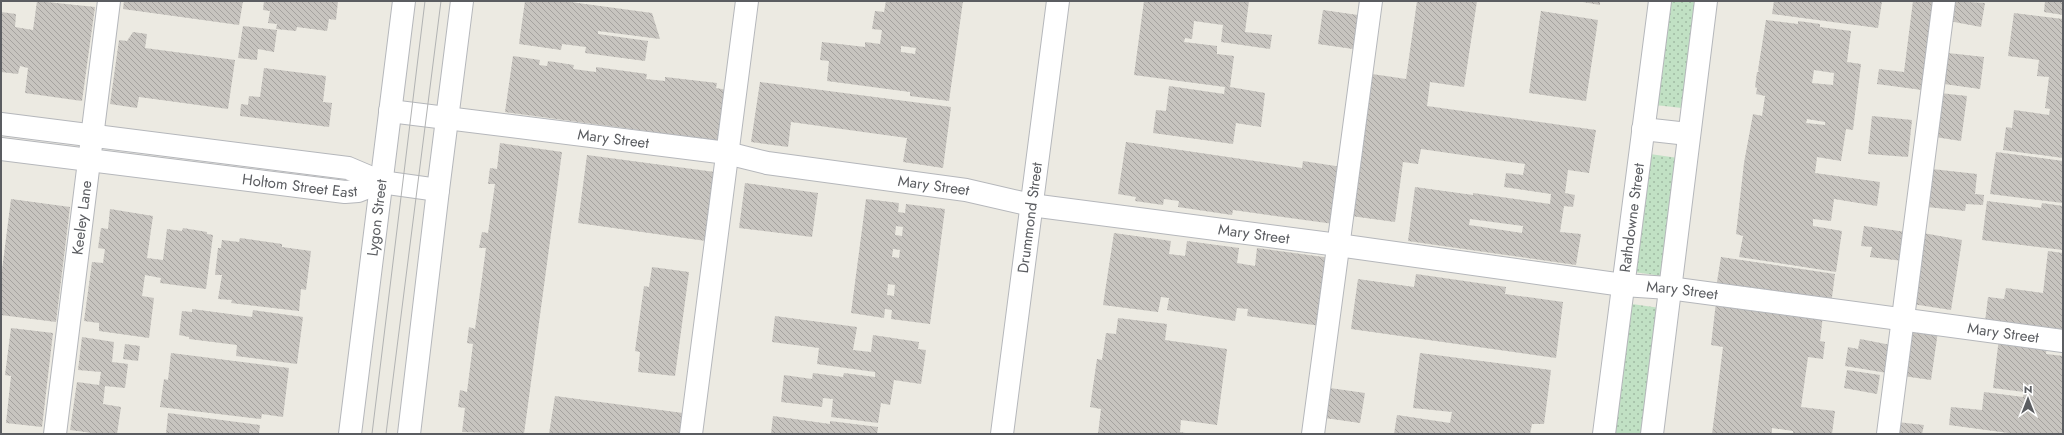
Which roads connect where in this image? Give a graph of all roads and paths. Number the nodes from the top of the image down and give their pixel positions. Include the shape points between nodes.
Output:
1 (109, 1) edge
2 (404, 1) edge
3 (462, 1) edge
4 (747, 1) edge
5 (1058, 1) edge
6 (1371, 1) edge
7 (1660, 1) edge
8 (1706, 1) edge
9 (1944, 1) edge
10 (390, 111) junction
11 (447, 119) junction
12 (1, 124) edge
13 (1643, 129) junction
14 (1688, 134) junction
15 (92, 136) junction
16 (1, 149) edge
17 (727, 153) junction
18 (89, 160) junction
19 (381, 182) junction
20 (438, 190) junction
21 (1031, 205) junction
22 (1338, 245) junction
23 (1623, 285) junction
24 (1669, 288) junction
25 (1903, 319) junction
26 (2063, 341) edge
27 (55, 434) edge
28 (350, 434) edge
29 (409, 434) edge
30 (691, 434) edge
31 (1002, 434) edge
32 (1313, 434) edge
33 (1604, 434) edge
34 (1652, 434) edge
35 (1888, 434) edge

1 - 15 street, Keeley Lane
2 - 10 street, Lygon Street
3 - 11 street
4 - 17 street
5 - 21 street, Drummond Street
6 - 22 street
7 - 13 street, Rathdowne Street
8 - 14 street
9 - 25 street
10 - 11 street, Mary Street
10 - 19 street, Lygon Street
11 - 17 street, Mary Street
11 - 20 street
12 - 15 street, Holtom Street East
13 - 14 street
13 - 23 street, Rathdowne Street
14 - 24 street
15 - 18 street, Keeley Lane
15 - 19 street, Holtom Street East via 348,168
16 - 18 street, Holtom Street East
17 - 21 street, Mary Street via 767,163 966,190
17 - 30 street
18 - 19 street, Holtom Street East via 345,192 358,191
18 - 27 street, Keeley Lane
19 - 20 street
19 - 28 street, Lygon Street
20 - 29 street
21 - 22 street, Mary Street
21 - 31 street, Drummond Street
22 - 23 street, Mary Street
22 - 32 street
23 - 24 street, Mary Street
23 - 33 street, Rathdowne Street
24 - 25 street, Mary Street
24 - 34 street
25 - 26 street, Mary Street
25 - 35 street

